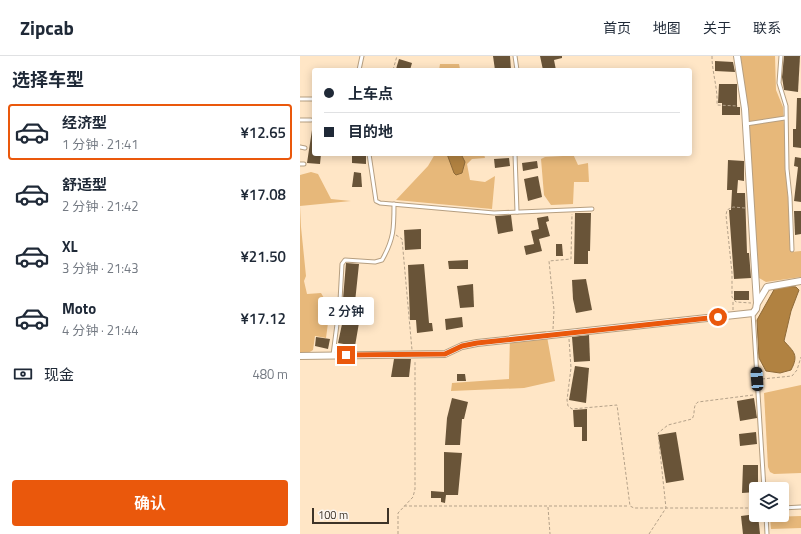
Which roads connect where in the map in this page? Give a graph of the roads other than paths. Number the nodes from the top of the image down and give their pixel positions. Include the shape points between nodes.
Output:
1 (362, 56) edge
2 (515, 56) edge
3 (737, 56) edge
4 (781, 56) edge
5 (359, 68) edge
6 (517, 68) edge
7 (300, 99) edge
8 (312, 99) edge
9 (785, 118) junction
10 (300, 120) edge
11 (311, 120) dead end
12 (746, 124) junction
13 (300, 147) edge
14 (305, 148) dead end
15 (369, 156) edge
16 (515, 156) edge
17 (394, 204) junction
18 (592, 209) dead end
19 (517, 212) junction
20 (792, 250) dead end
21 (801, 281) edge
22 (757, 303) junction
23 (753, 313) junction
24 (333, 355) junction
25 (300, 356) edge
26 (764, 482) edge
27 (801, 507) edge
28 (789, 508) edge
29 (766, 522) edge
30 (767, 534) edge

1 - 5 lane
2 - 6 lane
3 - 12 street
4 - 9 lane via 779,83 786,106
7 - 8 lane
9 - 12 lane
9 - 20 lane
10 - 11 lane
12 - 22 street
13 - 14 lane
15 - 17 lane via 376,201
16 - 19 lane
17 - 19 lane via 494,213
17 - 24 lane via 393,235 382,260 345,260 342,264
18 - 19 lane
21 - 22 street via 767,287
22 - 23 street
23 - 24 street via 477,343 462,346 445,354
23 - 26 lane
24 - 25 street
27 - 28 lane
29 - 30 lane

